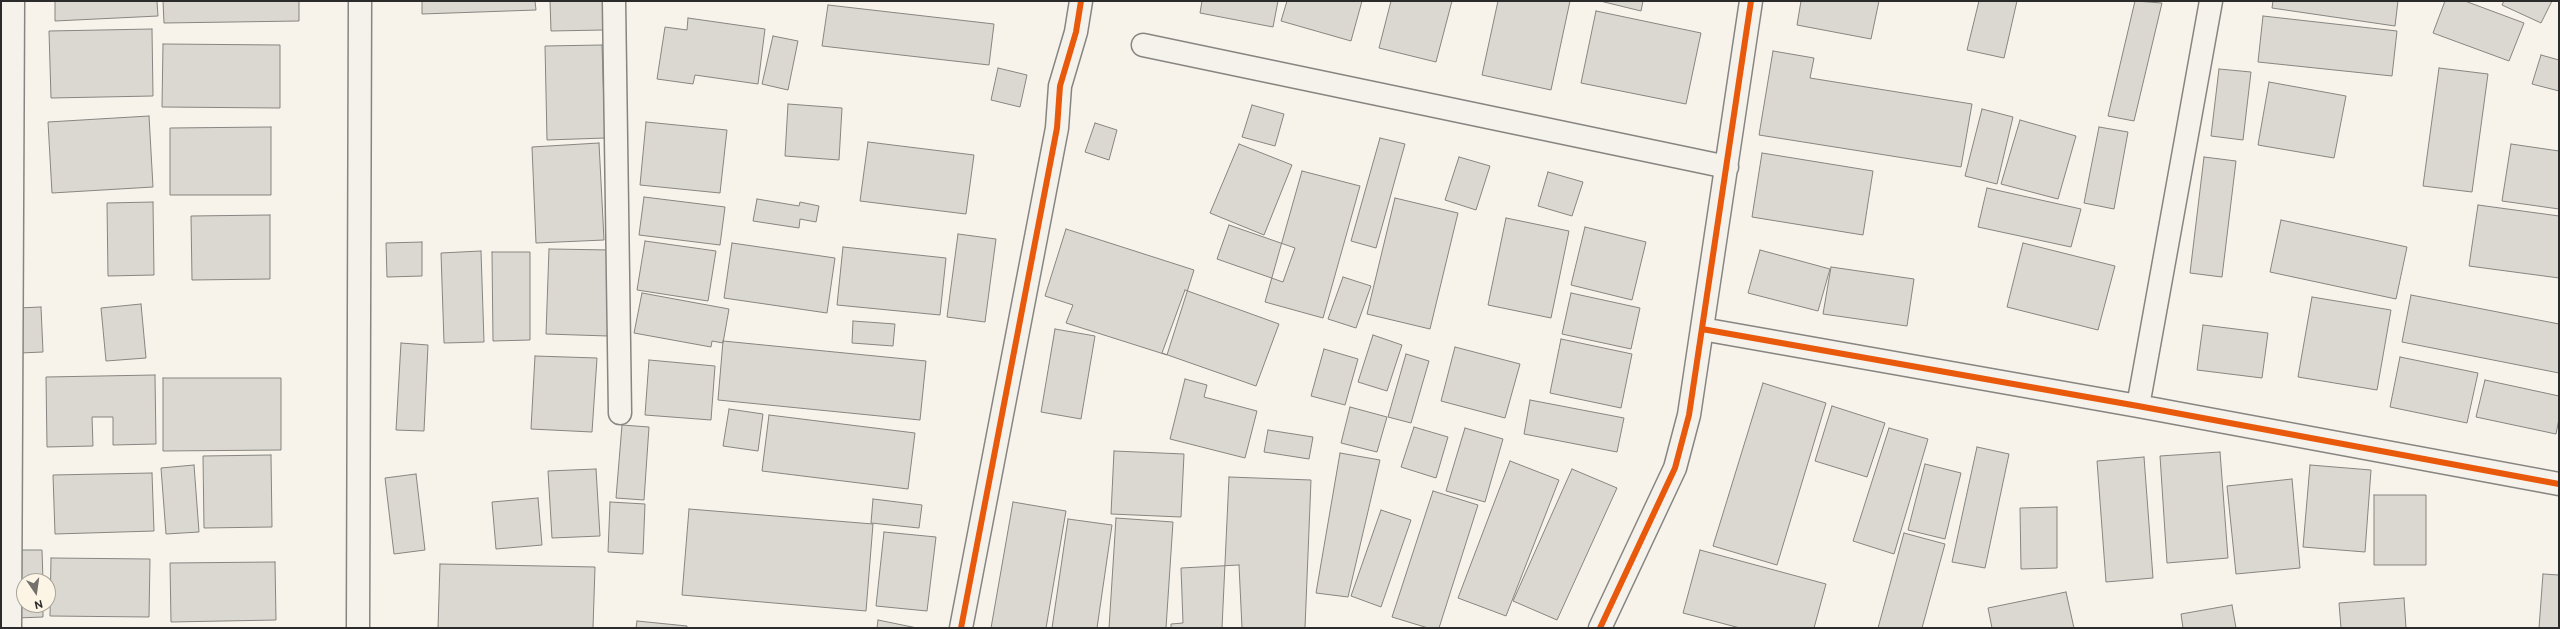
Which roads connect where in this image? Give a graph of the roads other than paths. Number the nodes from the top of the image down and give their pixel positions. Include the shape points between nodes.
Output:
1 (13, 1) edge
2 (360, 1) edge
3 (614, 1) edge
4 (1081, 1) edge
5 (1751, 1) edge
6 (2211, 1) edge
7 (1143, 45) dead end
8 (1727, 167) junction
9 (7, 174) edge
10 (1702, 330) junction
11 (2138, 406) junction
12 (620, 413) dead end
13 (2559, 484) edge
14 (10, 628) edge
15 (358, 628) edge
16 (961, 628) edge
17 (1600, 628) edge

1 - 9 street
2 - 15 street
3 - 12 street
4 - 16 street via 1076,32 1060,86 1057,128
5 - 8 street
6 - 11 street
7 - 8 street
8 - 10 street
9 - 14 street
10 - 11 street
10 - 17 street via 1689,415 1675,468
11 - 13 street

